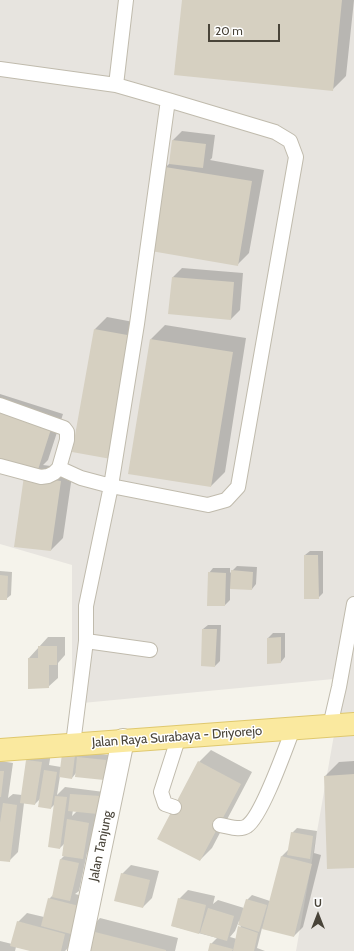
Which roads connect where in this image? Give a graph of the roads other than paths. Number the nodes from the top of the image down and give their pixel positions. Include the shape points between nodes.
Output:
1 (126, 0) edge
2 (0, 69) edge
3 (116, 86) junction
4 (168, 100) junction
5 (0, 405) edge
6 (0, 466) edge
7 (59, 468) junction
8 (111, 486) junction
9 (354, 604) edge
10 (86, 641) junction
11 (150, 650) dead end
12 (354, 724) edge
13 (330, 726) junction
14 (293, 729) junction
15 (179, 736) junction
16 (123, 740) junction
17 (73, 744) junction
18 (0, 750) edge
19 (174, 807) dead end
20 (220, 825) dead end
21 (78, 951) edge

1 - 3 lane
2 - 3 lane
3 - 4 lane
4 - 8 lane via 137,324
4 - 8 lane via 275,132 290,141 296,157 238,488 226,500 208,505
5 - 7 lane via 64,428 68,440
6 - 7 lane via 40,477 48,476
7 - 8 lane via 81,478
8 - 10 lane via 86,606
9 - 13 lane
10 - 11 lane
10 - 17 lane
12 - 13 main road, Jalan Raya Surabaya - Driyorejo
13 - 14 main road, Jalan Raya Surabaya - Driyorejo
14 - 15 main road, Jalan Raya Surabaya - Driyorejo
14 - 20 lane via 254,820 246,827
15 - 16 main road, Jalan Raya Surabaya - Driyorejo
15 - 19 lane via 161,792 165,804
16 - 17 main road, Jalan Raya Surabaya - Driyorejo
16 - 21 street, Jalan Tanjung
17 - 18 main road, Jalan Raya Surabaya - Driyorejo

